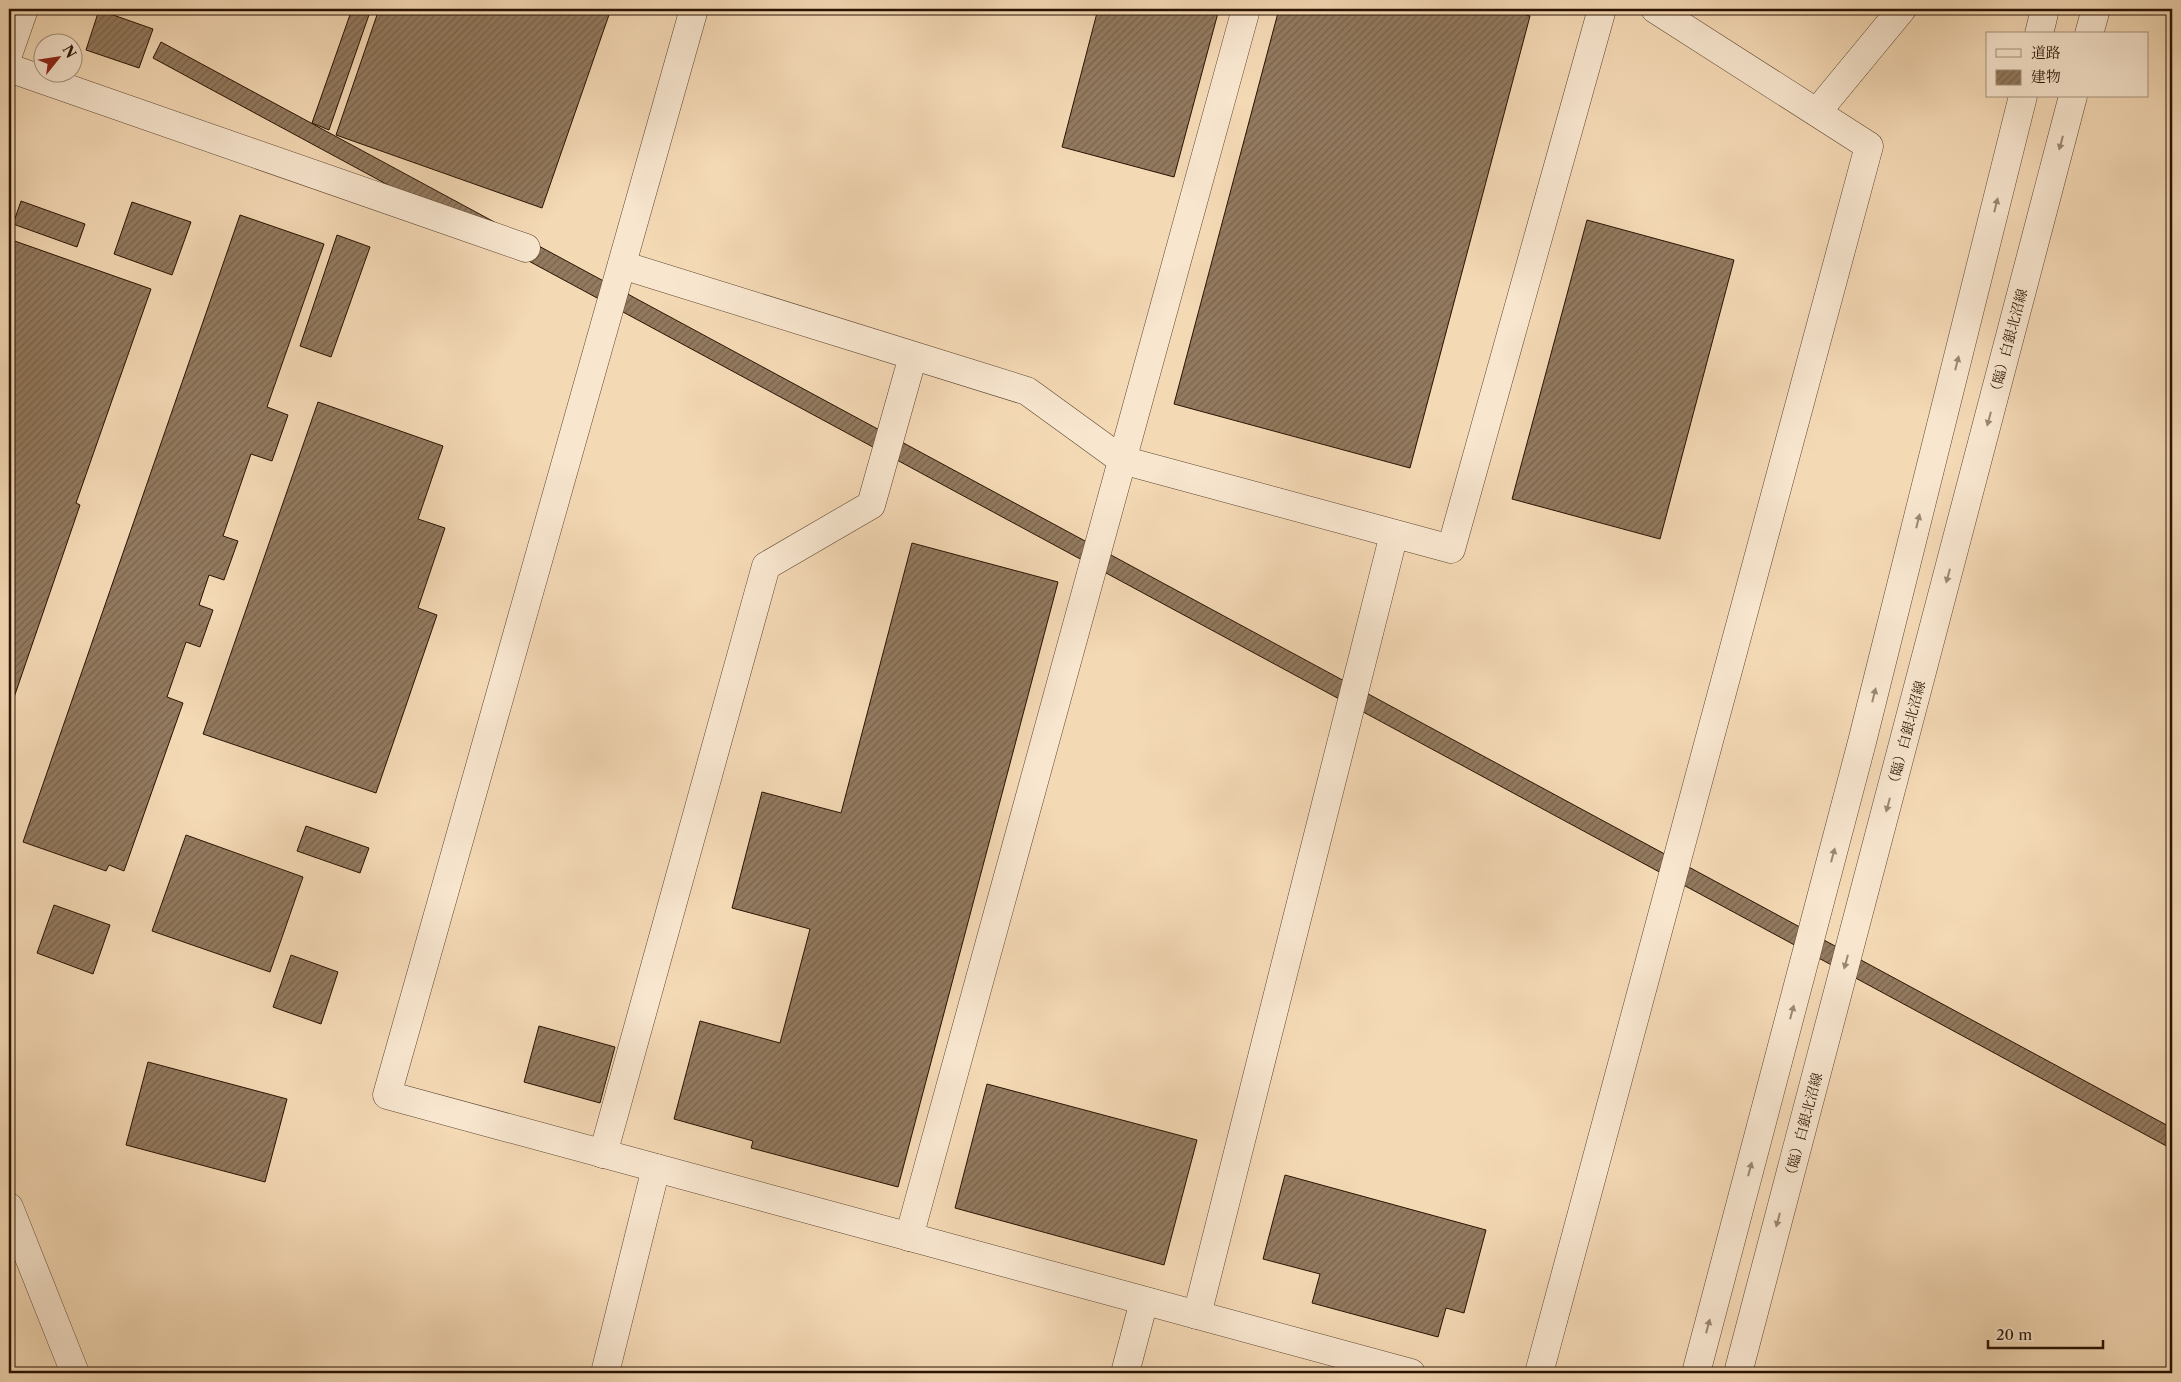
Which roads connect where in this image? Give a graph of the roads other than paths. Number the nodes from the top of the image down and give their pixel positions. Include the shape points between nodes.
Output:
1 (24, 9) edge
2 (694, 9) edge
3 (1246, 9) edge
4 (1602, 9) edge
5 (1655, 9) edge
6 (1902, 9) edge
7 (2045, 9) edge
8 (2096, 9) edge
9 (2039, 32) edge
10 (2090, 32) edge
11 (9, 52) edge
12 (9, 68) edge
13 (2023, 98) edge
14 (2072, 98) edge
15 (1817, 112) junction
16 (526, 248) dead end
17 (622, 266) junction
18 (913, 356) junction
19 (1122, 460) junction
20 (1394, 534) junction
21 (604, 1154) junction
22 (656, 1168) junction
23 (9, 1207) edge
24 (909, 1237) junction
25 (1144, 1301) junction
26 (1198, 1315) junction
27 (76, 1373) edge
28 (605, 1373) edge
29 (1125, 1373) edge
30 (1411, 1373) edge
31 (1539, 1373) edge
32 (1696, 1373) edge
33 (1738, 1373) edge

1 - 11 street
2 - 17 street
3 - 19 street
4 - 20 street via 1451,549
5 - 15 street
6 - 15 street
7 - 9 street
8 - 10 street
12 - 16 street
32 -> 13 street via 1862,742
14 -> 33 street, （臨）白銀北沼線
15 - 31 street via 1870,146
17 - 18 street
17 - 21 street via 387,1095
18 - 19 street via 1028,391
18 - 21 street via 871,505 766,566
19 - 20 street
19 - 24 street
20 - 26 street
21 - 22 street
22 - 24 street
22 - 28 street
23 - 27 street
24 - 25 street
25 - 26 street
25 - 29 street
26 - 30 street

